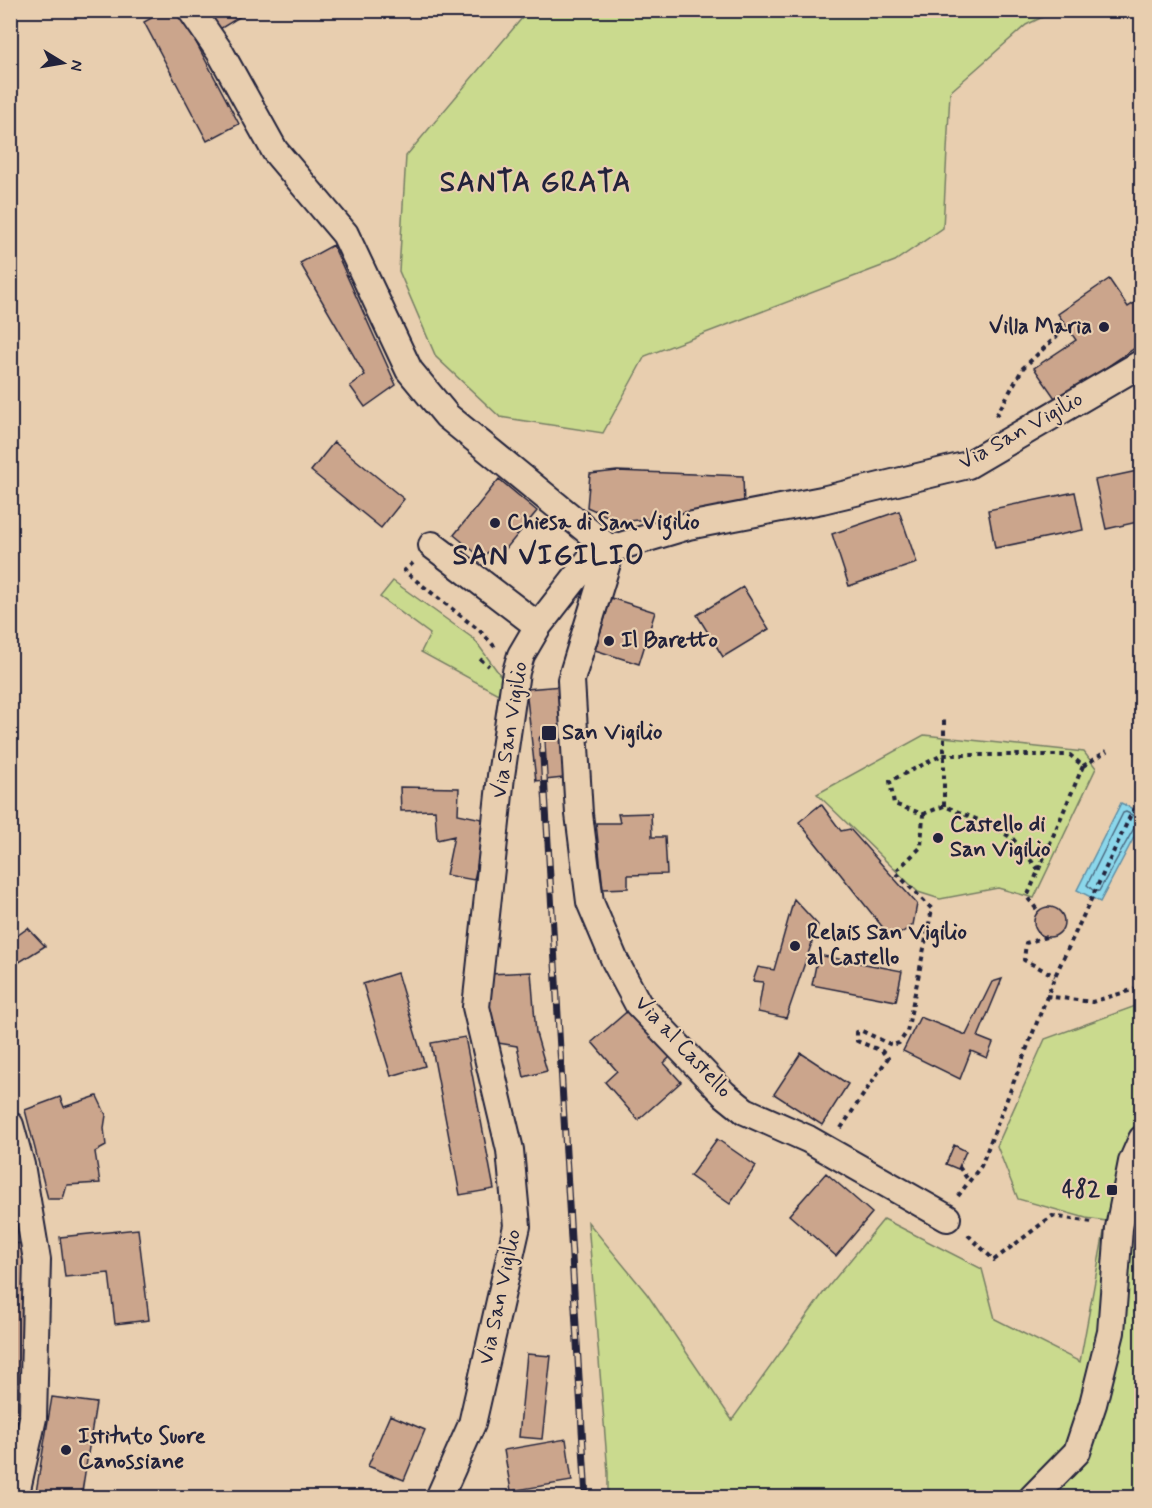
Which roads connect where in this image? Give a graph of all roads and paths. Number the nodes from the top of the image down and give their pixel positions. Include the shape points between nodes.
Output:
1 (191, 10) edge
2 (1059, 334) dead end
3 (1142, 363) edge
4 (990, 426) dead end
5 (432, 545) joint
6 (611, 550) junction
7 (538, 626) junction
8 (516, 672) junction
9 (944, 719) dead end
10 (1107, 751) dead end
11 (942, 755) junction
12 (1083, 766) junction
13 (1142, 790) edge
14 (944, 806) junction
15 (923, 814) junction
16 (1038, 869) junction
17 (1038, 911) dead end
18 (1046, 937) dead end
19 (1055, 976) junction
20 (1142, 987) edge
21 (1047, 996) junction
22 (10, 1125) edge
23 (1142, 1139) edge
24 (826, 1151) junction
25 (959, 1167) dead end
26 (969, 1181) junction
27 (947, 1218) junction
28 (1092, 1222) dead end
29 (15, 1497) edge
30 (439, 1497) edge
31 (1032, 1497) edge

1 - 6 street via 220,52 275,151 345,234 409,370 447,416
2 - 4 path via 1023,368
3 - 6 street, Via San Vigilio via 968,465 822,500 688,526
5 - 7 street
5 - 8 path via 404,571 480,631
6 - 7 street, Via San Vigilio via 594,554
6 - 24 street, Via al Castello via 571,680 579,814 590,902 638,1004 745,1111
7 - 8 street, Via San Vigilio
8 - 30 street, Via San Vigilio via 476,1007 510,1150 517,1226 472,1424
9 - 11 path
10 - 12 path
11 - 12 path via 1070,755
11 - 14 path
11 - 15 path via 890,782 894,804
12 - 16 path
13 - 19 path
14 - 15 path
14 - 16 path via 993,826 1013,839
15 - 24 path via 921,847 895,872 932,909 907,1032 899,1043 892,1045 862,1030 857,1032 857,1041 882,1051 888,1058
16 - 17 path via 1028,897
18 - 19 path via 1026,943 1024,960
19 - 21 path
20 - 21 path via 1092,1002
21 - 26 path via 981,1166
22 - 29 street via 37,1260 33,1418
23 - 31 street via 1132,1162 1119,1228 1111,1332 1093,1404 1077,1452
24 - 27 street, Via al Castello
25 - 26 path
26 - 27 path via 961,1188
27 - 28 path via 994,1260 1052,1216

